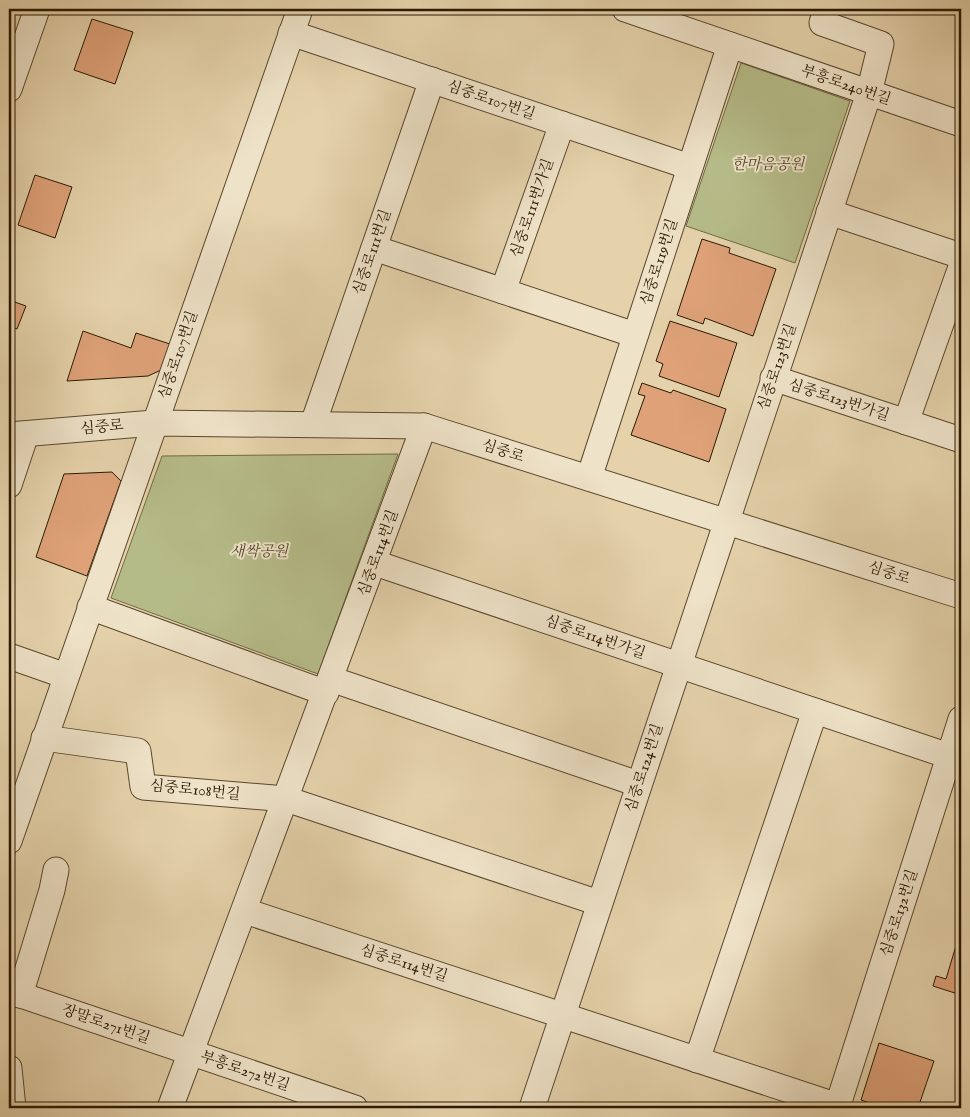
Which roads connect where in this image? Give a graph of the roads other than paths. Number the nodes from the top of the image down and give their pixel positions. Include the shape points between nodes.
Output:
1 (37, 9) edge
2 (300, 9) edge
3 (625, 9) edge
4 (826, 9) edge
5 (292, 33) junction
6 (730, 45) junction
7 (432, 80) junction
8 (9, 89) edge
9 (869, 93) junction
10 (562, 124) junction
11 (961, 124) edge
12 (690, 167) junction
13 (828, 212) junction
14 (374, 248) junction
15 (961, 256) edge
16 (961, 267) edge
17 (503, 291) junction
18 (635, 335) junction
19 (773, 378) junction
20 (906, 422) junction
21 (154, 423) junction
22 (313, 424) junction
23 (424, 426) junction
24 (17, 434) edge
25 (961, 440) edge
26 (588, 478) junction
27 (9, 485) edge
28 (725, 521) junction
29 (374, 563) junction
30 (961, 596) edge
31 (90, 607) junction
32 (9, 656) edge
33 (678, 665) junction
34 (66, 676) junction
35 (329, 686) junction
36 (815, 711) junction
37 (961, 719) edge
38 (44, 738) junction
39 (949, 756) junction
40 (638, 784) junction
41 (286, 799) junction
42 (9, 841) edge
43 (56, 870) dead end
44 (599, 903) junction
45 (245, 911) junction
46 (14, 993) edge
47 (562, 1016) junction
48 (191, 1053) junction
49 (697, 1060) junction
50 (9, 1068) edge
51 (838, 1107) edge
52 (13, 1108) edge
53 (170, 1108) edge
54 (355, 1108) edge
55 (532, 1108) edge

1 - 8 street
2 - 5 street, 심중로107번길
3 - 6 street, 부흥로240번길
4 - 9 street, 심중로123번길 via 822,23 881,44
5 - 7 street, 심중로107번길
5 - 21 street, 심중로107번길
6 - 9 street, 부흥로240번길
6 - 12 street, 심중로119번길
7 - 10 street, 심중로107번길
7 - 14 street, 심중로111번길
9 - 11 street, 부흥로240번길
9 - 13 street, 심중로123번길
10 - 12 street, 심중로107번길
10 - 17 street, 심중로111번가길
12 - 18 street, 심중로119번길
13 - 15 street
13 - 19 street, 심중로123번길
14 - 17 street
14 - 22 street, 심중로111번길
16 - 20 street, 심중로123번가길
17 - 18 street
18 - 26 street, 심중로119번길
19 - 20 street, 심중로123번가길
19 - 28 street, 심중로123번길
20 - 25 street, 심중로123번가길
21 - 22 street, 심중로
21 - 24 street, 심중로
21 - 31 street
22 - 23 street, 심중로
23 - 26 street, 심중로
23 - 29 street, 심중로114번길
24 - 27 street, 심중로
26 - 28 street, 심중로
28 - 30 street, 심중로
28 - 33 street, 심중로124번길
29 - 33 street, 심중로114번가길
29 - 35 street, 심중로114번길
31 - 34 street
31 - 35 street
32 - 34 street
33 - 36 street, 심중로114번가길
33 - 40 street, 심중로124번길
34 - 38 street
35 - 40 street
35 - 41 street, 심중로114번길
36 - 39 street, 심중로114번가길
36 - 49 street
37 - 39 street, 심중로132번길
38 - 41 street, 심중로108번길 via 138,751 143,787
38 - 42 street
39 - 51 street, 심중로132번길
40 - 44 street, 심중로124번길
41 - 44 street
41 - 45 street, 심중로114번길
43 - 46 street, 장말로271번길 via 52,890
44 - 47 street, 심중로124번길
45 - 47 street, 심중로114번길
45 - 48 street, 심중로114번길
46 - 48 street, 장말로271번길
47 - 49 street
47 - 55 street, 심중로124번길
48 - 53 street, 심중로114번길
48 - 54 street, 부흥로272번길
49 - 51 street
50 - 52 street

